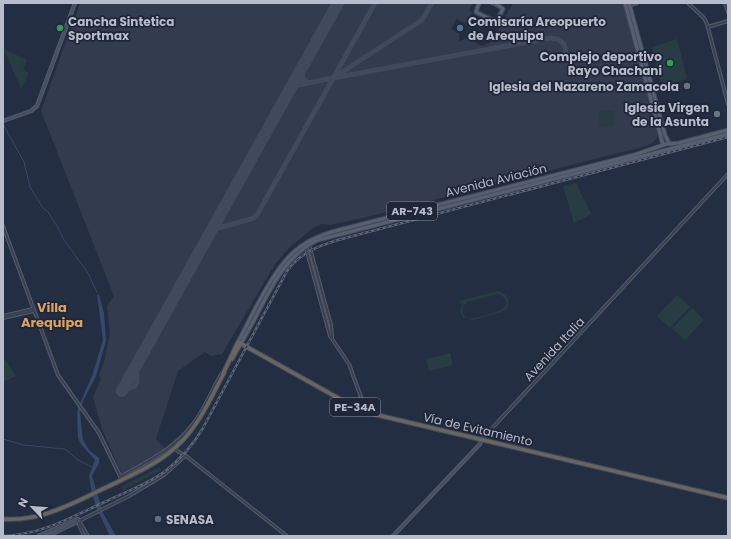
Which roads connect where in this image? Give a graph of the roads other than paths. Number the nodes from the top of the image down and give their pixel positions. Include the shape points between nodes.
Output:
1 (75, 3) edge
2 (479, 3) edge
3 (493, 3) edge
4 (498, 3) edge
5 (637, 3) edge
6 (688, 3) edge
7 (725, 3) edge
8 (627, 4) edge
9 (502, 7) junction
10 (728, 12) edge
11 (728, 21) edge
12 (708, 28) junction
13 (654, 102) junction
14 (728, 104) edge
15 (3, 121) edge
16 (728, 130) edge
17 (728, 134) edge
18 (665, 135) junction
19 (661, 138) junction
20 (669, 143) junction
21 (675, 143) junction
22 (663, 145) junction
23 (654, 149) junction
24 (670, 150) junction
25 (665, 151) junction
26 (728, 174) edge
27 (3, 226) edge
28 (309, 243) junction
29 (304, 246) junction
30 (34, 310) junction
31 (3, 317) edge
32 (332, 338) junction
33 (242, 342) junction
34 (223, 372) junction
35 (367, 412) junction
36 (481, 440) junction
37 (172, 448) junction
38 (185, 456) junction
39 (121, 479) junction
40 (728, 498) edge
41 (3, 520) edge
42 (78, 520) junction
43 (286, 535) edge
44 (38, 536) edge
45 (48, 536) edge
46 (84, 536) edge
47 (88, 536) edge
48 (393, 536) edge

1 - 15 main road via 37,106 31,111
2 - 9 main road via 476,12 496,22
3 - 9 main road
4 - 9 street
5 - 8 main road
6 - 12 street via 706,20
7 - 10 street
8 - 13 main road
11 - 12 street
12 - 14 street
13 - 18 main road
13 - 19 main road
16 - 21 main road, Avenida Aviación / AR-743
17 - 24 main road, Avenida Aviación / AR-743
18 - 20 main road
18 - 21 main road
19 - 22 main road
19 - 23 main road
20 - 21 main road, Avenida Aviación / AR-743
20 - 22 main road, Avenida Aviación / AR-743
20 - 24 main road
22 - 23 main road, Avenida Aviación / AR-743
22 - 25 main road
23 - 28 main road, Avenida Aviación / AR-743 via 339,230
24 - 25 main road, Avenida Aviación / AR-743
25 - 28 main road, Avenida Aviación / AR-743
26 - 36 street, Avenida Italia
27 - 30 street
28 - 29 main road, Avenida Aviación / AR-743
28 - 32 street via 331,325
29 - 32 street via 308,251
29 - 33 main road, Avenida Aviación / AR-743 via 291,254 280,266
30 - 31 street
30 - 39 street via 60,380 94,427
32 - 35 street via 349,364
33 - 34 highway, Avenida Aviación
33 - 34 highway, Avenida Aviación
33 - 35 highway, Vía de Evitamiento / PE-34A
34 - 37 highway, Avenida Aviación via 194,425
35 - 36 highway, Vía de Evitamiento / PE-34A
36 - 40 highway, Vía de Evitamiento / PE-34A
36 - 48 main road, Avenida Italia
37 - 38 street
37 - 39 highway, Avenida Aviación via 159,461
38 - 42 street via 164,475
38 - 43 street
39 - 41 highway, Avenida Aviación via 65,507 39,516
42 - 44 main road
42 - 45 main road
42 - 46 street
42 - 47 street

